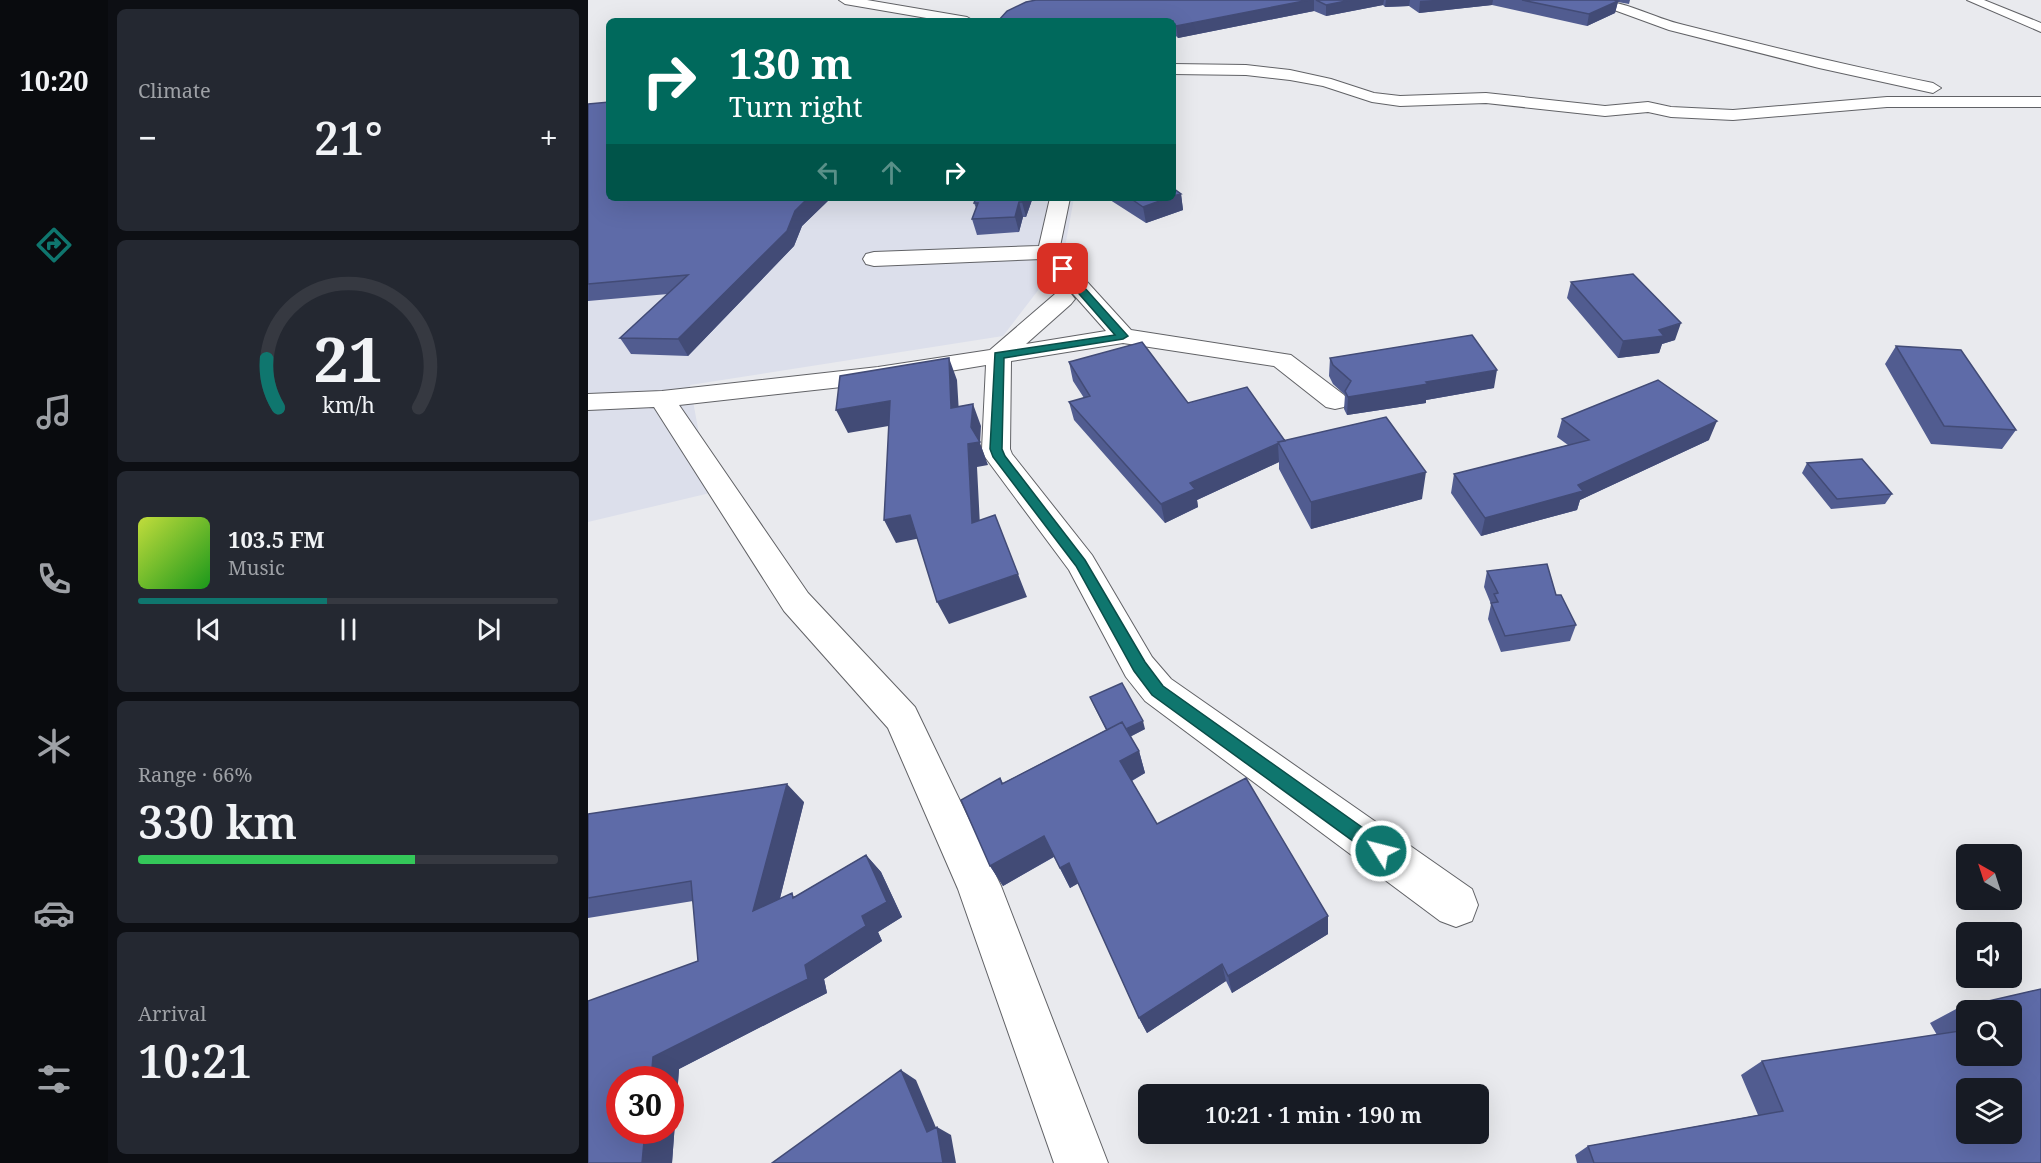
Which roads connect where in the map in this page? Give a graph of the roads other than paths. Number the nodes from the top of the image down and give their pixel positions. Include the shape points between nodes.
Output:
1 (845, 0) edge
2 (1599, 0) edge
3 (1973, 0) edge
4 (950, 18) edge
5 (2041, 28) edge
6 (1176, 69) edge
7 (1997, 101) junction
8 (2041, 102) edge
9 (1059, 201) edge
10 (1047, 252) junction
11 (874, 259) dead end
12 (1063, 300) dead end
13 (1123, 336) junction
14 (999, 356) junction
15 (662, 399) junction
16 (1335, 401) dead end
17 (588, 402) edge
18 (1456, 905) dead end
19 (1081, 1163) edge

1 - 4 street
2 - 7 street via 1674,27 1808,62
3 - 5 street
6 - 7 street via 1290,75 1400,101 1486,98 1605,111 1648,107 1733,115 1875,103
7 - 8 street
9 - 10 street
10 - 11 street
10 - 13 street
12 - 14 street
13 - 14 street
13 - 16 street via 1282,360
14 - 15 street via 878,375
14 - 18 street via 999,457 1081,563 1139,667 1158,690
15 - 17 street
15 - 19 street via 796,602 902,718 979,886

